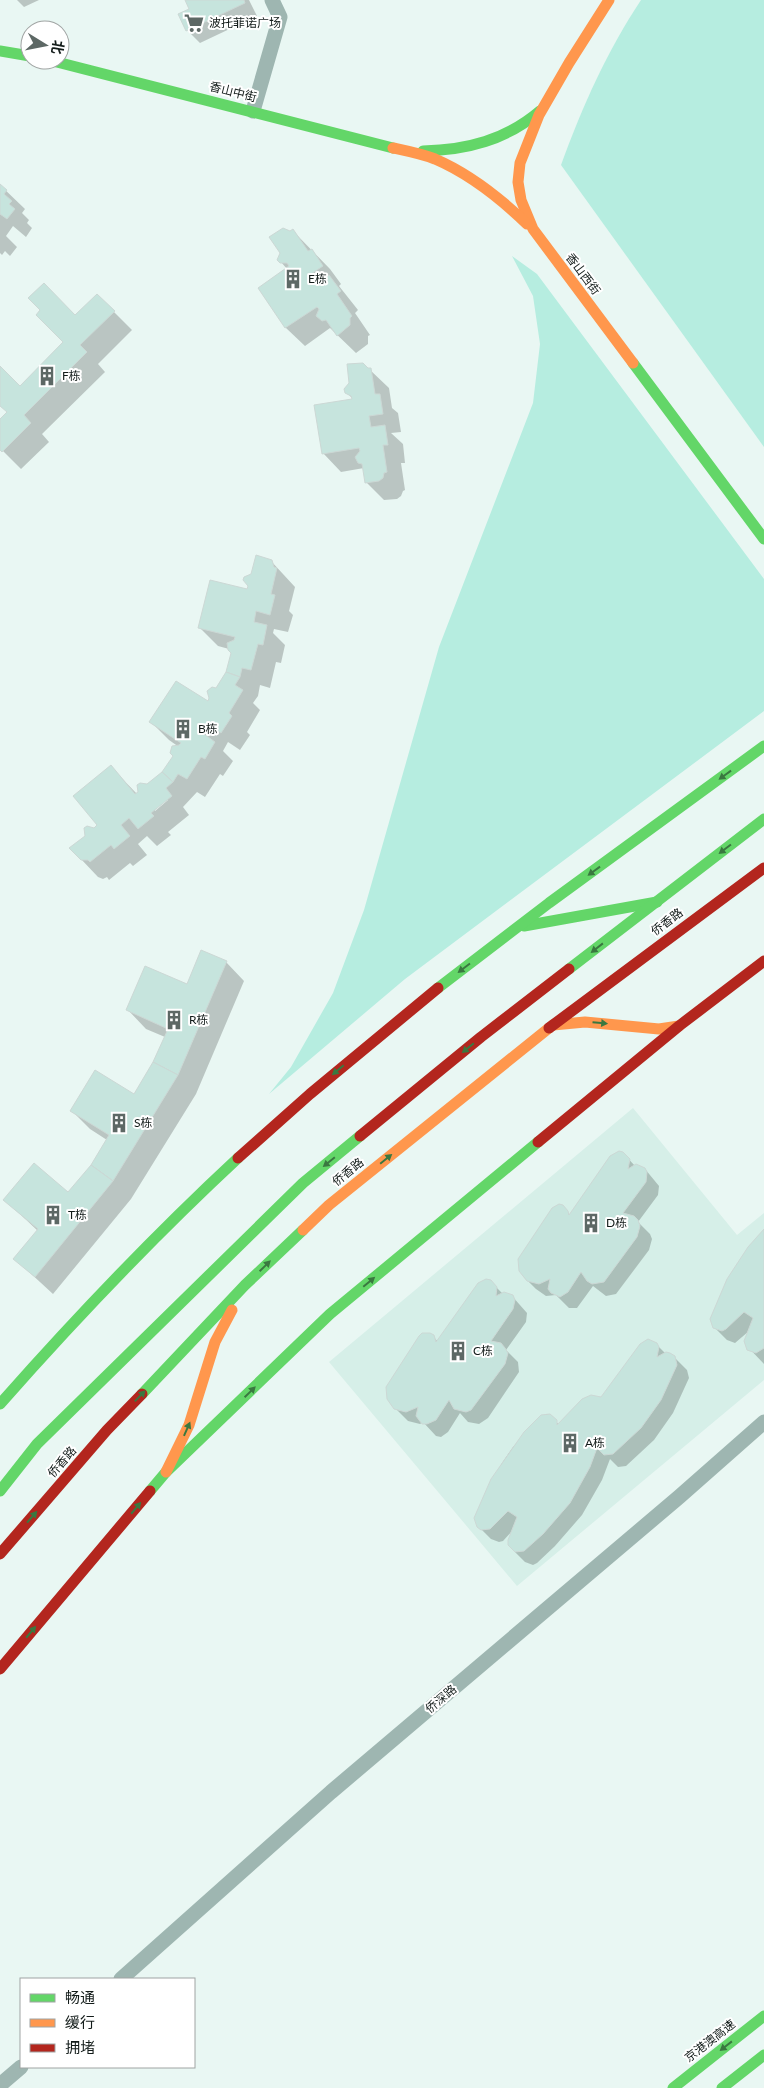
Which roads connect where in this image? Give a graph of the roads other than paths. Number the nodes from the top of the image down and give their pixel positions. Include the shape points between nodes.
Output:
1 (272, 0) edge
2 (609, 0) edge
3 (0, 51) edge
4 (20, 54) edge
5 (70, 65) edge
6 (545, 106) junction
7 (253, 111) junction
8 (409, 150) junction
9 (533, 229) junction
10 (764, 539) edge
11 (764, 746) edge
12 (764, 820) edge
13 (764, 868) edge
14 (657, 902) junction
15 (518, 927) junction
16 (764, 961) edge
17 (552, 1026) junction
18 (678, 1026) junction
19 (245, 1285) junction
20 (0, 1404) edge
21 (764, 1422) edge
22 (166, 1472) junction
23 (0, 1491) edge
24 (0, 1554) edge
25 (0, 1669) edge
26 (122, 1978) edge
27 (764, 2016) edge
28 (764, 2055) edge
29 (20, 2068) edge
30 (0, 2085) edge
31 (673, 2088) edge
32 (722, 2088) edge

1 - 7 street via 280,17
2 - 6 main road, 香山西街
3 - 4 main road
5 - 7 main road, 香山中街
6 - 8 main road, 香山中街 via 524,124 488,142 441,151
6 - 9 main road, 香山西街 via 528,139 518,171 521,202
7 - 8 main road, 香山中街
8 - 9 main road, 香山中街 via 468,175
9 - 10 main road, 香山西街
11 -> 15 main road
12 -> 14 main road, 侨香路
13 - 17 main road, 侨香路
14 - 15 main road
14 -> 23 main road, 侨香路 via 481,1037 303,1183 37,1444
15 -> 20 main road via 330,1076 237,1160 110,1284
16 - 18 main road
17 -> 18 main road via 585,1022 659,1029
19 -> 17 main road, 侨香路 via 329,1205
22 -> 18 main road via 330,1314
22 -> 19 main road via 189,1425 215,1342
24 -> 19 main road, 侨香路 via 107,1430
21 - 26 street, 侨深路 via 679,1498 331,1792
25 -> 22 main road
27 -> 31 main road, 京港澳高速
28 - 32 main road
29 - 30 street

